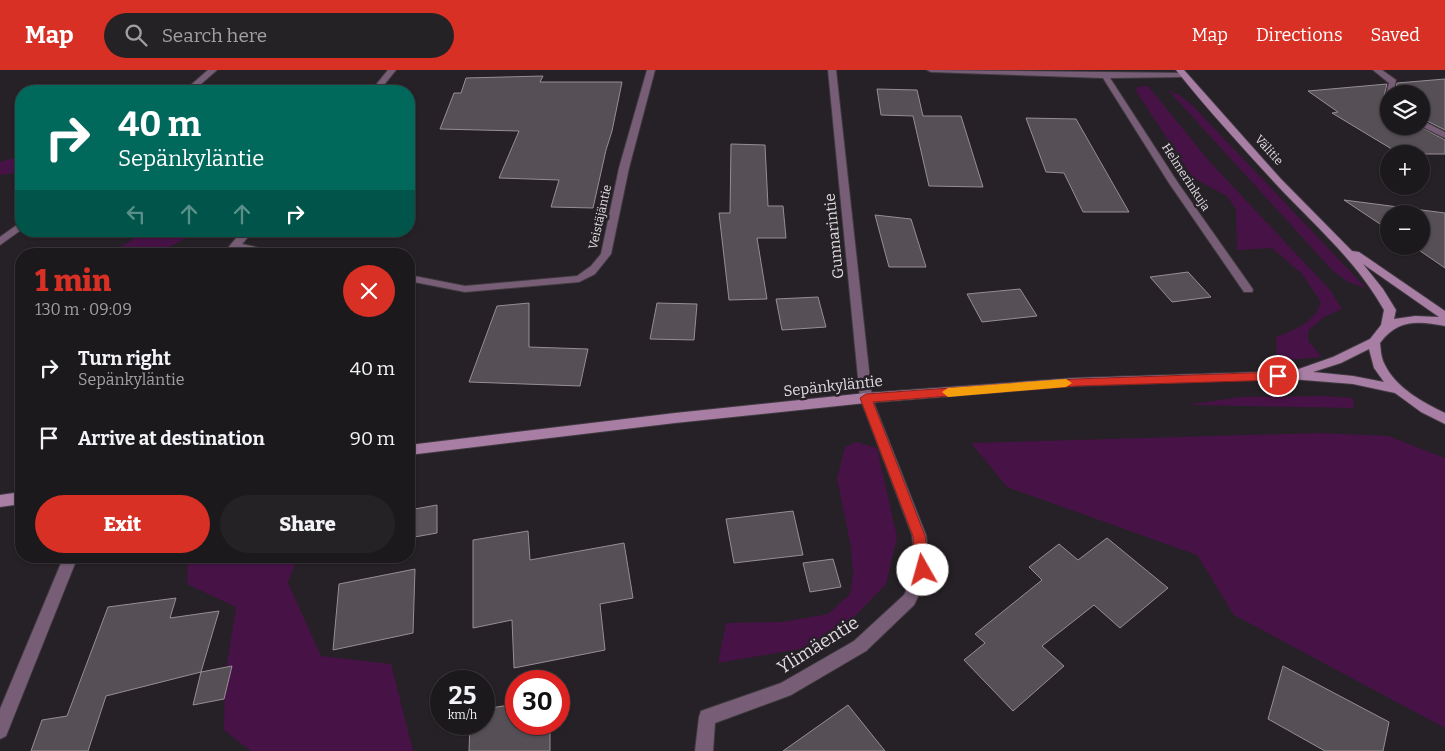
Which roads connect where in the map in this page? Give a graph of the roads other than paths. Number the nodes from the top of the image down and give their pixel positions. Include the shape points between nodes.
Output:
1 (213, 70) edge
2 (392, 70) edge
3 (651, 70) edge
4 (832, 70) edge
5 (931, 70) edge
6 (1377, 70) edge
7 (1182, 73) edge
8 (1105, 76) junction
9 (195, 85) edge
10 (380, 85) edge
11 (1392, 85) edge
12 (1430, 127) edge
13 (1445, 135) edge
14 (15, 230) edge
15 (243, 237) edge
16 (0, 242) edge
17 (1341, 244) junction
18 (233, 248) edge
19 (415, 279) edge
20 (1248, 290) dead end
21 (1445, 316) edge
22 (1445, 322) edge
23 (1387, 326) junction
24 (1374, 342) junction
25 (1291, 375) junction
26 (1400, 390) junction
27 (866, 398) junction
28 (1445, 419) edge
29 (415, 449) edge
30 (15, 499) edge
31 (0, 501) edge
32 (68, 563) edge
33 (0, 730) edge
34 (704, 751) edge

1 - 9 street
2 - 10 street
3 - 19 street, Veistäjäntie via 624,168 606,254 590,273 578,279 465,289
4 - 27 street, Gunnarintie
5 - 8 street
6 - 11 street via 1393,82
7 - 8 street
7 - 17 main road, Välitie via 1278,181
8 - 20 street, Helmerinkuja
12 - 13 street
14 - 16 street
15 - 18 street
17 - 21 main road, Välitie
17 - 23 main road, Välitie via 1384,298 1390,310
22 - 23 main road via 1404,320
23 - 24 main road
24 - 25 main road, Sepänkyläntie via 1338,360
24 - 26 main road via 1376,359
25 - 26 main road, Sepänkyläntie via 1353,380
25 - 27 main road, Sepänkyläntie via 1076,382
26 - 28 main road
27 - 29 main road, Sepänkyläntie
27 - 34 street, Ylimäentie via 919,536 923,570 909,600 860,646 785,689 707,717
30 - 31 main road
32 - 33 street

